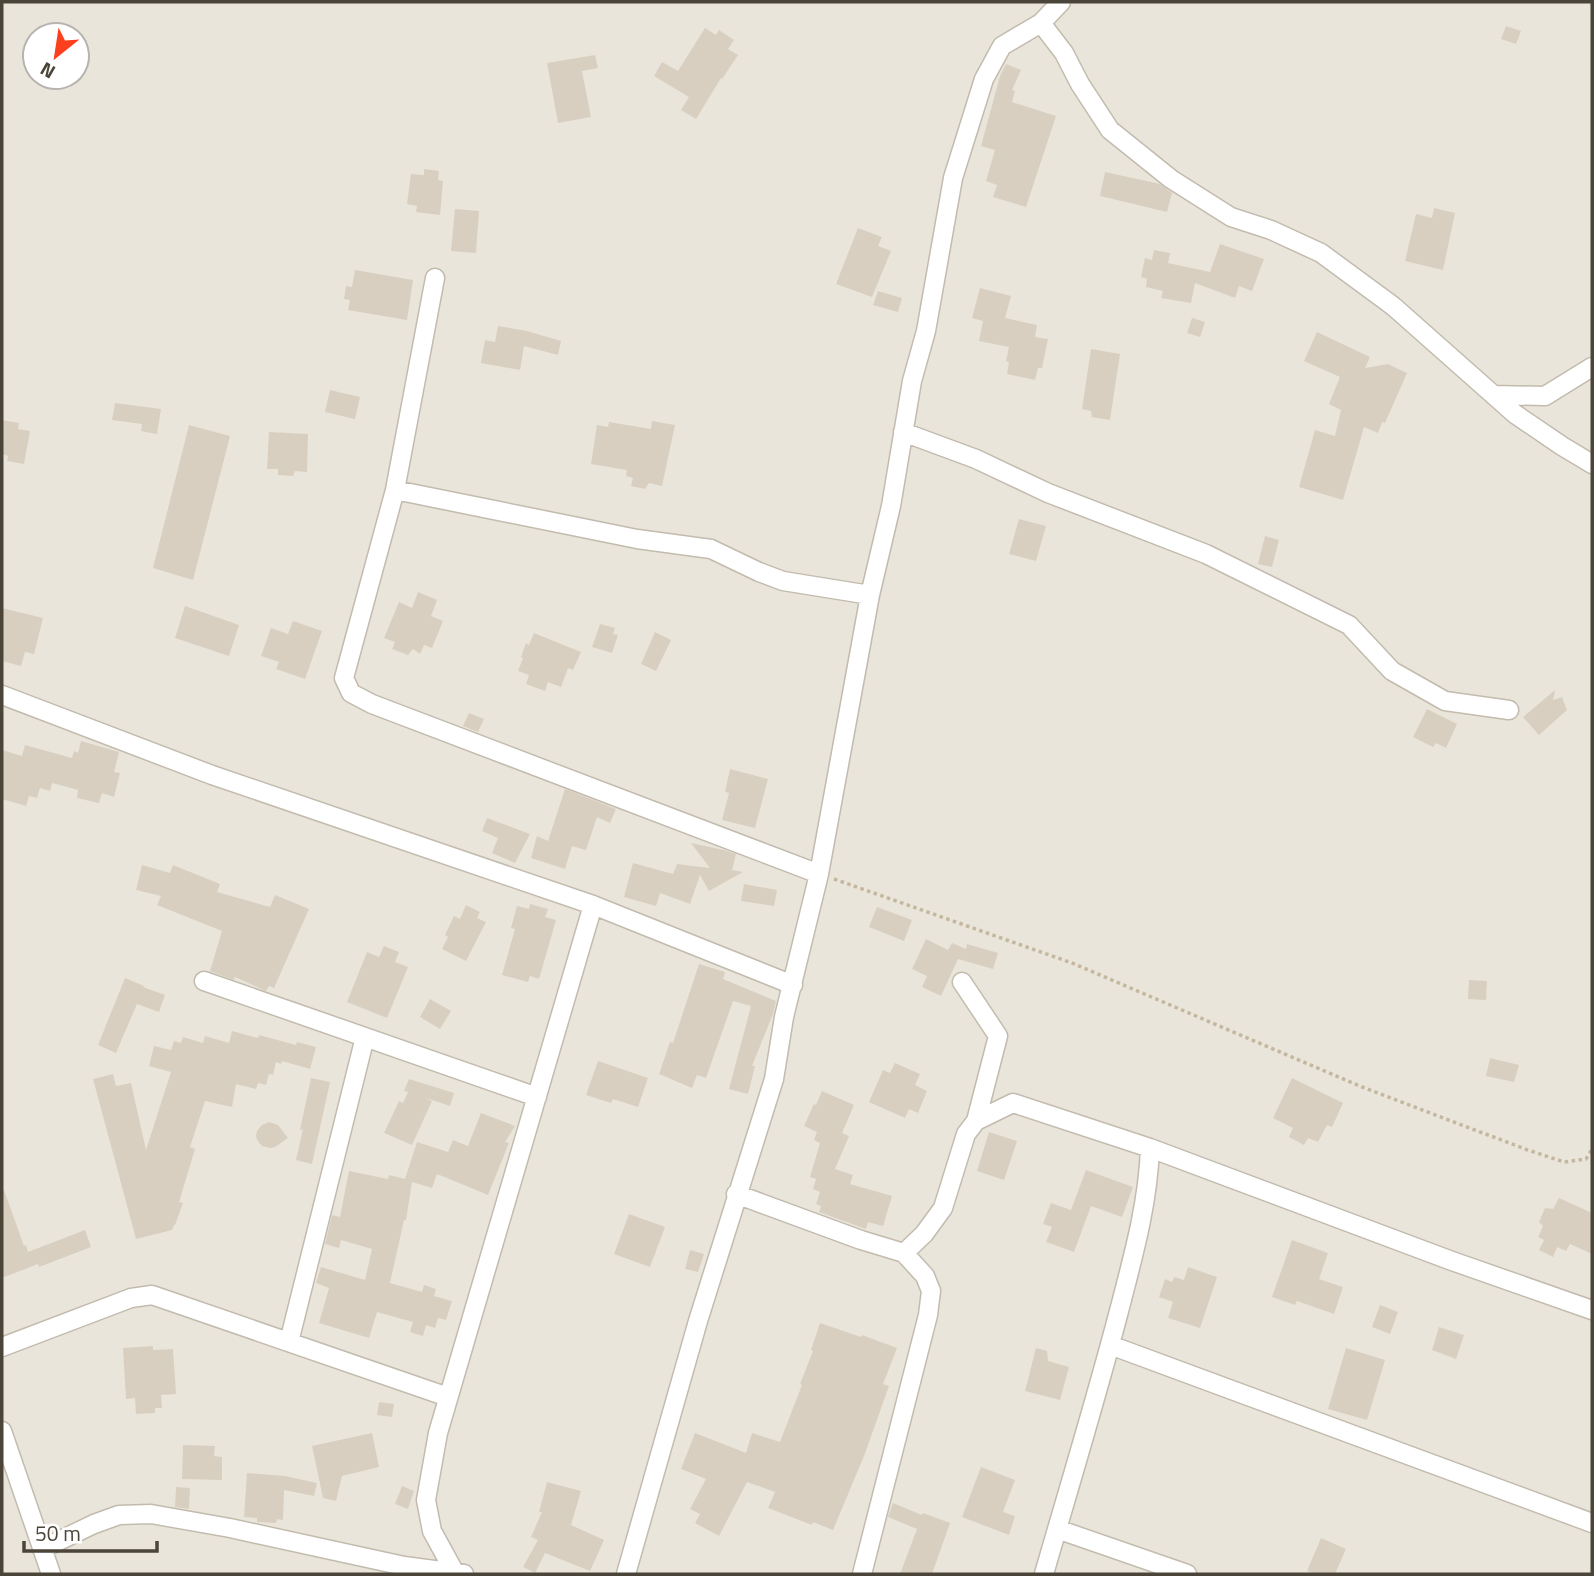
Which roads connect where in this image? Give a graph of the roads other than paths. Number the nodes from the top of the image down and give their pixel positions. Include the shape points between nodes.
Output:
1 (1060, 2) edge
2 (1041, 23) junction
3 (435, 278) dead end
4 (1592, 367) edge
5 (1494, 395) junction
6 (903, 432) junction
7 (1592, 464) edge
8 (395, 490) junction
9 (870, 595) junction
10 (2, 695) edge
11 (1508, 710) dead end
12 (819, 874) junction
13 (593, 905) junction
14 (204, 981) dead end
15 (962, 982) dead end
16 (793, 985) junction
17 (365, 1037) junction
18 (537, 1097) junction
19 (976, 1121) junction
20 (1150, 1148) junction
21 (736, 1194) junction
22 (904, 1253) junction
23 (1592, 1310) edge
24 (289, 1342) junction
25 (1110, 1345) junction
26 (2, 1347) edge
27 (449, 1397) junction
28 (2, 1432) edge
29 (1592, 1523) edge
30 (1057, 1529) junction
31 (42, 1549) junction
32 (51, 1574) edge
33 (459, 1574) edge
34 (626, 1574) edge
35 (862, 1574) edge
36 (1044, 1574) edge
37 (1187, 1574) edge

1 - 2 street
2 - 5 street via 1110,130 1171,179 1231,217 1321,253 1393,306
2 - 6 street via 1002,46 984,79 953,178
3 - 8 street
4 - 5 street via 1545,396
5 - 7 street
6 - 9 street
6 - 11 street via 1218,560 1349,625 1392,671 1445,701
8 - 9 street via 637,539 711,549 783,581
8 - 12 street via 344,678 351,693
9 - 12 street
10 - 13 street via 212,775
12 - 16 street
13 - 16 street
13 - 18 street
14 - 17 street
15 - 19 street via 998,1036
16 - 21 street via 774,1079
17 - 18 street
17 - 24 street
18 - 27 street
19 - 20 street via 1013,1104
19 - 22 street via 966,1134 943,1208
20 - 23 street
20 - 25 street via 1140,1229
21 - 22 street
21 - 34 street
22 - 35 street via 925,1276 931,1291 928,1315
24 - 26 street via 152,1295 131,1298
24 - 27 street
25 - 29 street
25 - 30 street
27 - 33 street via 426,1500 432,1531
28 - 31 street
30 - 36 street
30 - 37 street
31 - 32 street
31 - 33 street via 119,1515 151,1514

